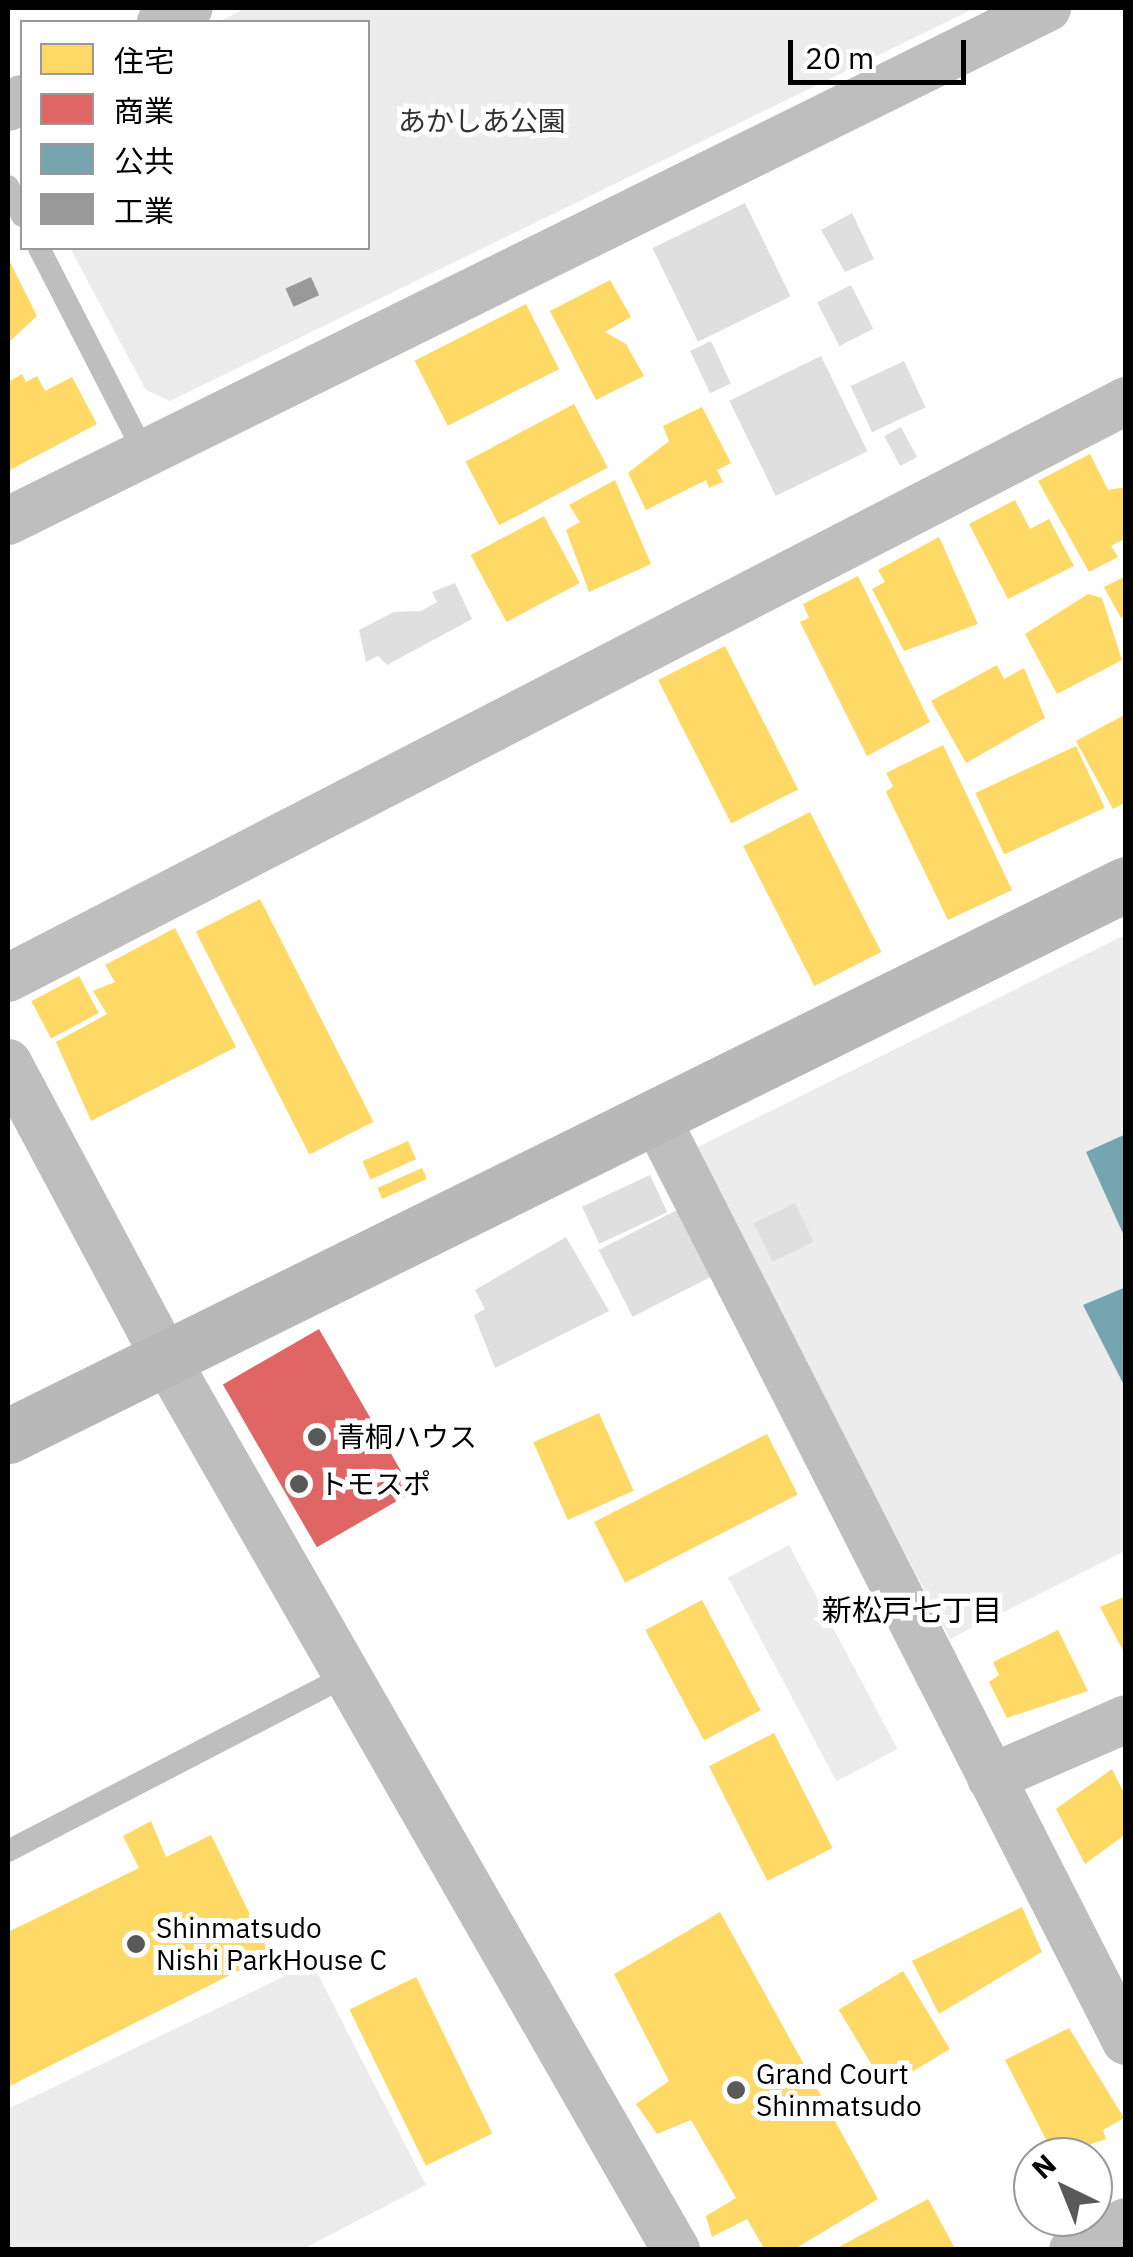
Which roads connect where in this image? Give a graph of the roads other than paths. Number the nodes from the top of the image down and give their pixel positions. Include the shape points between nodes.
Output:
1 (188, 8) edge
2 (1047, 8) edge
3 (165, 20) edge
4 (8, 186) edge
5 (20, 212) edge
6 (40, 250) edge
7 (1126, 402) edge
8 (144, 452) junction
9 (8, 521) edge
10 (1126, 884) edge
11 (8, 978) edge
12 (8, 1063) edge
13 (655, 1116) junction
14 (166, 1359) junction
15 (8, 1436) edge
16 (347, 1675) junction
17 (1126, 1719) edge
18 (990, 1778) junction
19 (8, 1851) edge
20 (1126, 2041) edge
21 (1126, 2222) edge
22 (676, 2250) edge
23 (1074, 2250) edge

1 - 3 street
2 - 8 street
4 - 5 lane
6 - 8 lane
7 - 11 street
8 - 9 street
10 - 13 street
12 - 14 street
13 - 14 street
13 - 18 street
14 - 15 street
14 - 16 street
16 - 19 lane
16 - 22 street
17 - 18 street
18 - 20 street
21 - 23 street

